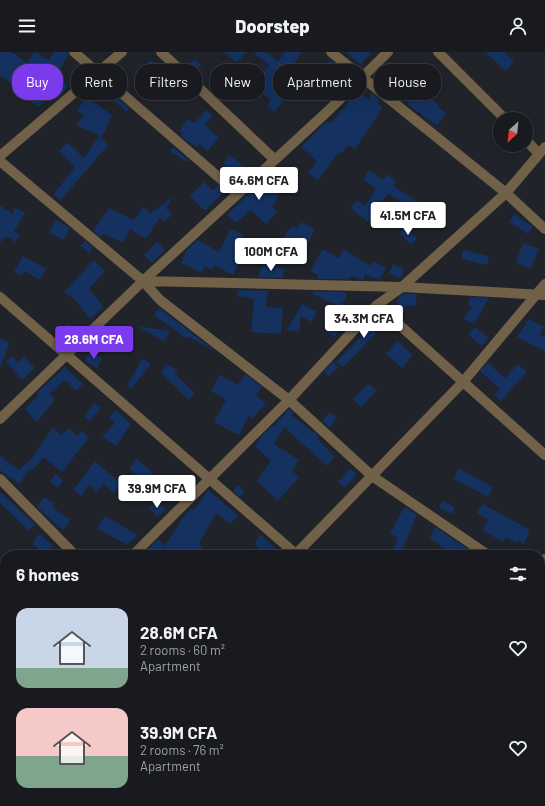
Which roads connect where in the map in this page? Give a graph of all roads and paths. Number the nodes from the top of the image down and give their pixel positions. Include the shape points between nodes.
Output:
1 (74, 52) edge
2 (122, 52) edge
3 (161, 52) edge
4 (331, 52) edge
5 (388, 52) edge
6 (438, 52) edge
7 (88, 64) edge
8 (107, 64) edge
9 (346, 64) edge
10 (366, 73) edge
11 (366, 80) edge
12 (71, 95) edge
13 (127, 98) edge
14 (339, 100) edge
15 (498, 112) edge
16 (533, 144) edge
17 (542, 150) edge
18 (0, 156) edge
19 (274, 160) junction
20 (0, 161) edge
21 (506, 193) junction
22 (238, 194) junction
23 (545, 229) edge
24 (143, 281) junction
25 (545, 284) edge
26 (402, 286) junction
27 (541, 294) edge
28 (0, 297) edge
29 (377, 305) junction
30 (67, 355) junction
31 (463, 382) junction
32 (289, 400) junction
33 (0, 419) edge
34 (545, 455) edge
35 (372, 476) junction
36 (0, 479) edge
37 (210, 479) junction
38 (70, 550) edge
39 (138, 550) edge
40 (290, 550) edge
41 (301, 550) edge
42 (481, 550) edge

1 - 7 street
2 - 8 street
3 - 19 street
4 - 9 street
5 - 10 street
6 - 15 street
11 - 21 street
12 - 18 street
13 - 22 street
14 - 19 street
16 - 17 street
17 - 21 street
19 - 22 street
20 - 24 street
21 - 23 street
21 - 26 street
22 - 24 street
24 - 26 street
24 - 30 street
24 - 32 street via 160,300
25 - 27 street
26 - 27 street
26 - 29 street
27 - 31 street
28 - 30 street
29 - 31 street
29 - 32 street
30 - 33 street
30 - 37 street
31 - 34 street
31 - 35 street
32 - 35 street
32 - 37 street
35 - 41 street
35 - 42 street
36 - 38 street
37 - 39 street
37 - 40 street

